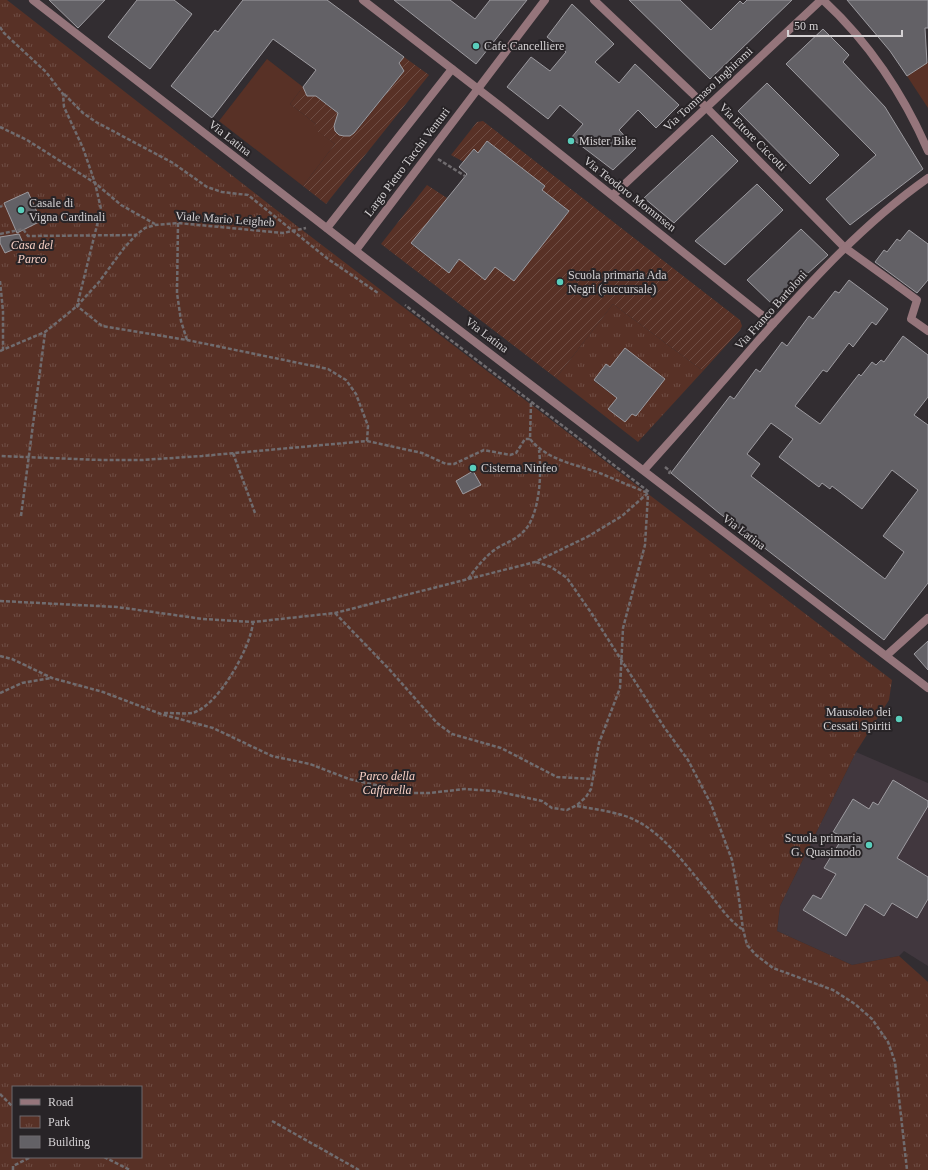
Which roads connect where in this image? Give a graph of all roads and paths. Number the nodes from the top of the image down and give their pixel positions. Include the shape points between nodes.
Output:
1 (33, 0) edge
2 (363, 0) edge
3 (545, 0) edge
4 (594, 0) edge
5 (822, 0) edge
6 (0, 27) edge
7 (452, 69) junction
8 (477, 88) junction
9 (63, 94) junction
10 (706, 107) junction
11 (0, 127) edge
12 (928, 150) edge
13 (428, 154) junction
14 (465, 176) dead end
15 (928, 178) edge
16 (95, 183) junction
17 (613, 195) junction
18 (178, 223) junction
19 (155, 225) junction
20 (327, 228) junction
21 (293, 232) junction
22 (311, 232) dead end
23 (0, 234) edge
24 (96, 234) junction
25 (136, 235) junction
26 (844, 247) junction
27 (356, 250) junction
28 (0, 281) edge
29 (378, 293) dead end
30 (400, 301) dead end
31 (77, 306) junction
32 (773, 324) junction
33 (928, 331) edge
34 (45, 332) junction
35 (187, 340) junction
36 (1, 351) edge
37 (531, 402) junction
38 (530, 439) junction
39 (367, 441) junction
40 (539, 450) junction
41 (233, 453) junction
42 (0, 456) edge
43 (29, 458) junction
44 (665, 467) dead end
45 (644, 470) junction
46 (669, 474) dead end
47 (648, 493) junction
48 (255, 513) dead end
49 (21, 516) dead end
50 (535, 562) junction
51 (468, 579) junction
52 (0, 601) edge
53 (335, 613) junction
54 (928, 618) edge
55 (253, 622) junction
56 (886, 655) junction
57 (0, 656) edge
58 (621, 658) junction
59 (52, 678) junction
60 (928, 688) edge
61 (0, 693) edge
62 (161, 714) junction
63 (593, 779) junction
64 (577, 806) junction
65 (743, 929) junction
66 (0, 1094) edge
67 (12, 1106) edge
68 (272, 1121) dead end
69 (29, 1158) edge
70 (106, 1158) edge
71 (13, 1170) edge
72 (130, 1170) edge
73 (359, 1170) edge
74 (907, 1170) edge

1 - 20 street, Via Latina
2 - 7 street, Via Teodoro Mommsen
3 - 8 street, Largo Pietro Tacchi Venturi
4 - 10 street, Via Ettore Ciccotti
5 - 10 street, Via Tommaso Inghirami
5 - 12 street via 856,34 878,64 908,109
6 - 9 path via 4,34 46,72
7 - 8 street, Via Teodoro Mommsen
7 - 20 street, Largo Pietro Tacchi Venturi
8 - 13 street, Largo Pietro Tacchi Venturi
8 - 17 street, Via Teodoro Mommsen
9 - 16 path via 64,107 83,148
9 - 21 path via 96,122 173,163 207,187 222,192 248,195
10 - 17 street, Via Tommaso Inghirami
10 - 26 street, Via Ettore Ciccotti
11 - 16 path via 27,140
13 - 14 path
13 - 27 street, Largo Pietro Tacchi Venturi
15 - 26 street, Via Franco Bartoloni
16 - 19 path via 121,205
16 - 24 path via 101,209
17 - 32 street, Via Teodoro Mommsen
18 - 19 path, Viale Mario Leigheb
18 - 21 path, Viale Mario Leigheb
18 - 35 path via 177,293
19 - 25 path, Viale Mario Leigheb via 145,228
20 - 27 street, Via Latina
21 - 22 path, Viale Mario Leigheb via 305,227
21 - 29 path
23 - 24 path via 23,229 28,236
24 - 25 path
24 - 31 path
25 - 31 path, Viale Mario Leigheb
26 - 32 street, Via Franco Bartoloni
26 - 33 street, Via Ettore Ciccotti via 917,300 912,319
27 - 45 street, Via Latina
28 - 36 path via 3,311
30 - 37 path
31 - 34 path, Viale Mario Leigheb
31 - 35 path via 102,326
32 - 45 street, Via Franco Bartoloni
34 - 36 path, Viale Mario Leigheb
34 - 43 path
35 - 39 path via 328,369 346,380 356,394 368,426
37 - 38 path
37 - 47 path via 650,492
38 - 39 path via 525,440 516,453 510,455 484,450 454,464 446,464 422,453
38 - 40 path
39 - 41 path
40 - 47 path
40 - 51 path via 541,464 533,516 523,533 494,550 481,561
41 - 43 path via 142,460
41 - 48 path
42 - 43 path
43 - 49 path
44 - 46 path via 670,471
45 - 56 street, Via Latina
47 - 50 path via 622,516 587,537
47 - 58 path via 645,545 623,628
50 - 51 path
50 - 58 path via 551,567 567,578
51 - 53 path
52 - 55 path via 117,607 203,619
53 - 55 path
53 - 63 path via 437,723 452,734 501,748 557,777
54 - 56 street
55 - 62 path via 252,633 236,666 216,697 193,712
56 - 60 street, Via Latina
57 - 59 path
58 - 63 path via 620,688 599,743
58 - 65 path via 642,695 688,760 711,804 732,860
59 - 61 path via 22,683
59 - 62 path via 102,692
62 - 64 path via 214,728 272,756 310,764 349,779 411,793 464,789 495,791 542,801 552,808 568,810
63 - 64 path via 586,797
64 - 65 path via 605,810 629,818 654,833 735,924
65 - 74 path via 747,945 756,955 774,968 822,985 855,1004 872,1019 888,1042 895,1062
66 - 67 path
68 - 73 path
69 - 71 path via 13,1166
70 - 72 path

